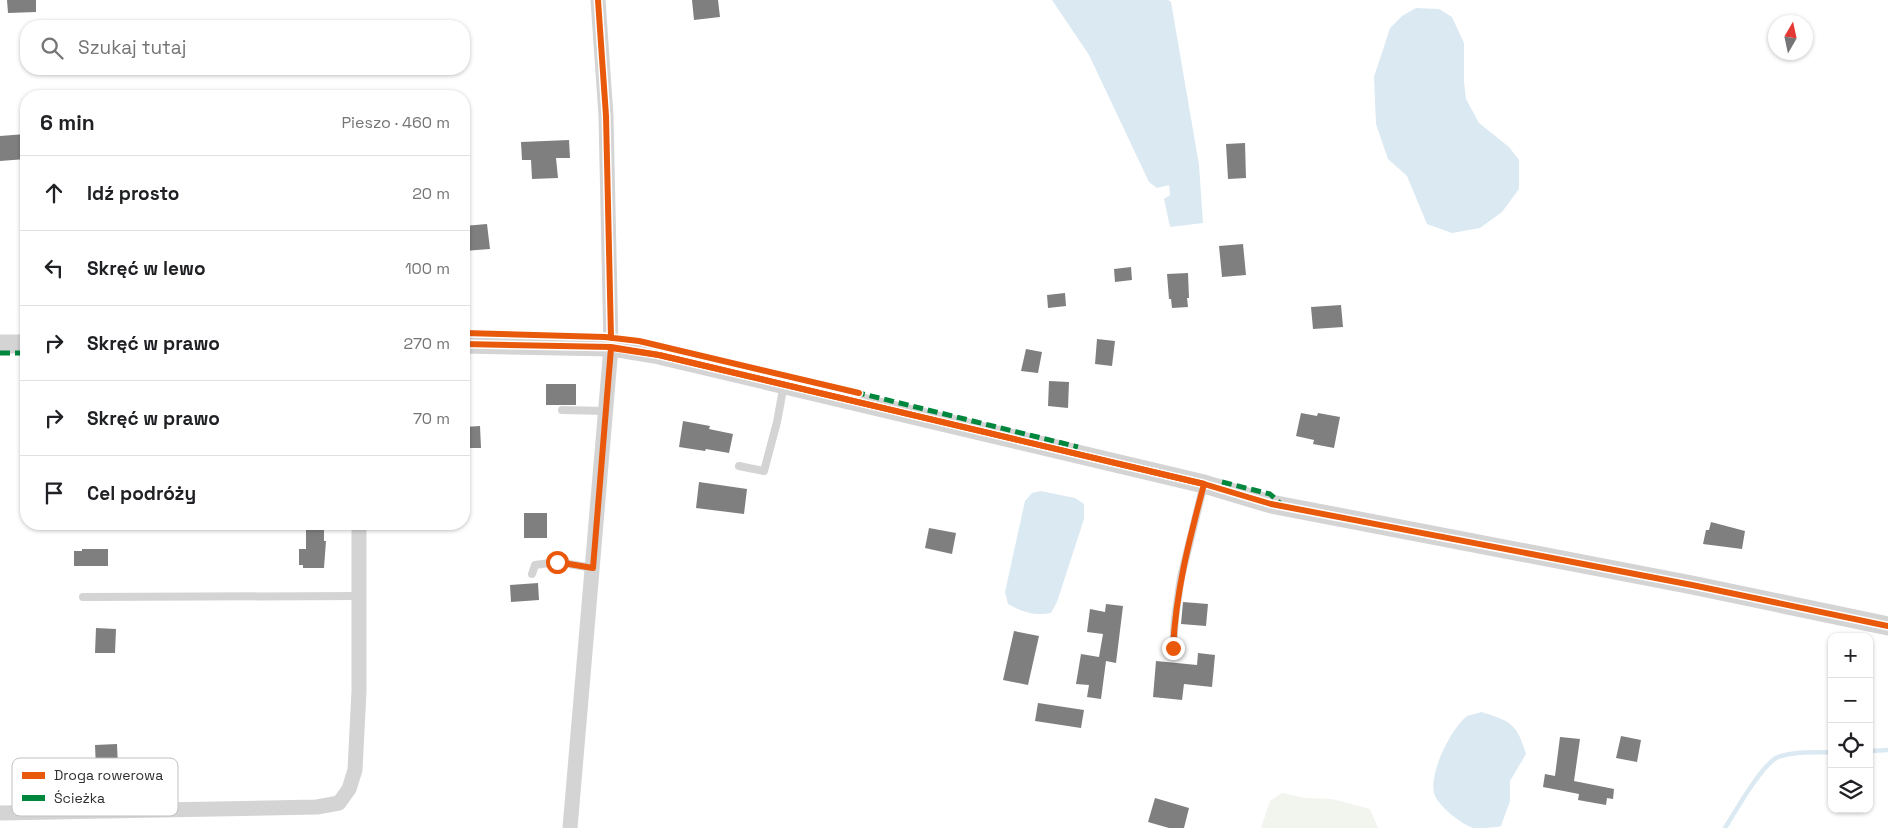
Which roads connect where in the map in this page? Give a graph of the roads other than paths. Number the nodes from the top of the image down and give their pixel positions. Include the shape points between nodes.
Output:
1 (598, 0) edge
2 (0, 344) edge
3 (20, 344) edge
4 (470, 344) edge
5 (611, 348) junction
6 (784, 384) junction
7 (562, 410) dead end
8 (606, 411) junction
9 (739, 466) dead end
10 (1204, 484) junction
11 (359, 530) edge
12 (593, 568) junction
13 (532, 574) dead end
14 (84, 596) dead end
15 (359, 596) junction
16 (1888, 626) edge
17 (1173, 648) dead end
18 (178, 810) edge
19 (570, 828) edge

1 - 5 street via 606,116
2 - 3 street
4 - 5 street
5 - 6 street via 659,355
5 - 8 street
6 - 9 lane via 764,471
6 - 10 street
7 - 8 lane
8 - 12 street
10 - 16 street via 1271,504
10 - 17 lane via 1181,577
11 - 15 street
12 - 13 lane via 557,562 535,565
12 - 19 street
14 - 15 lane
15 - 18 street via 355,770 349,789 339,803 317,807

